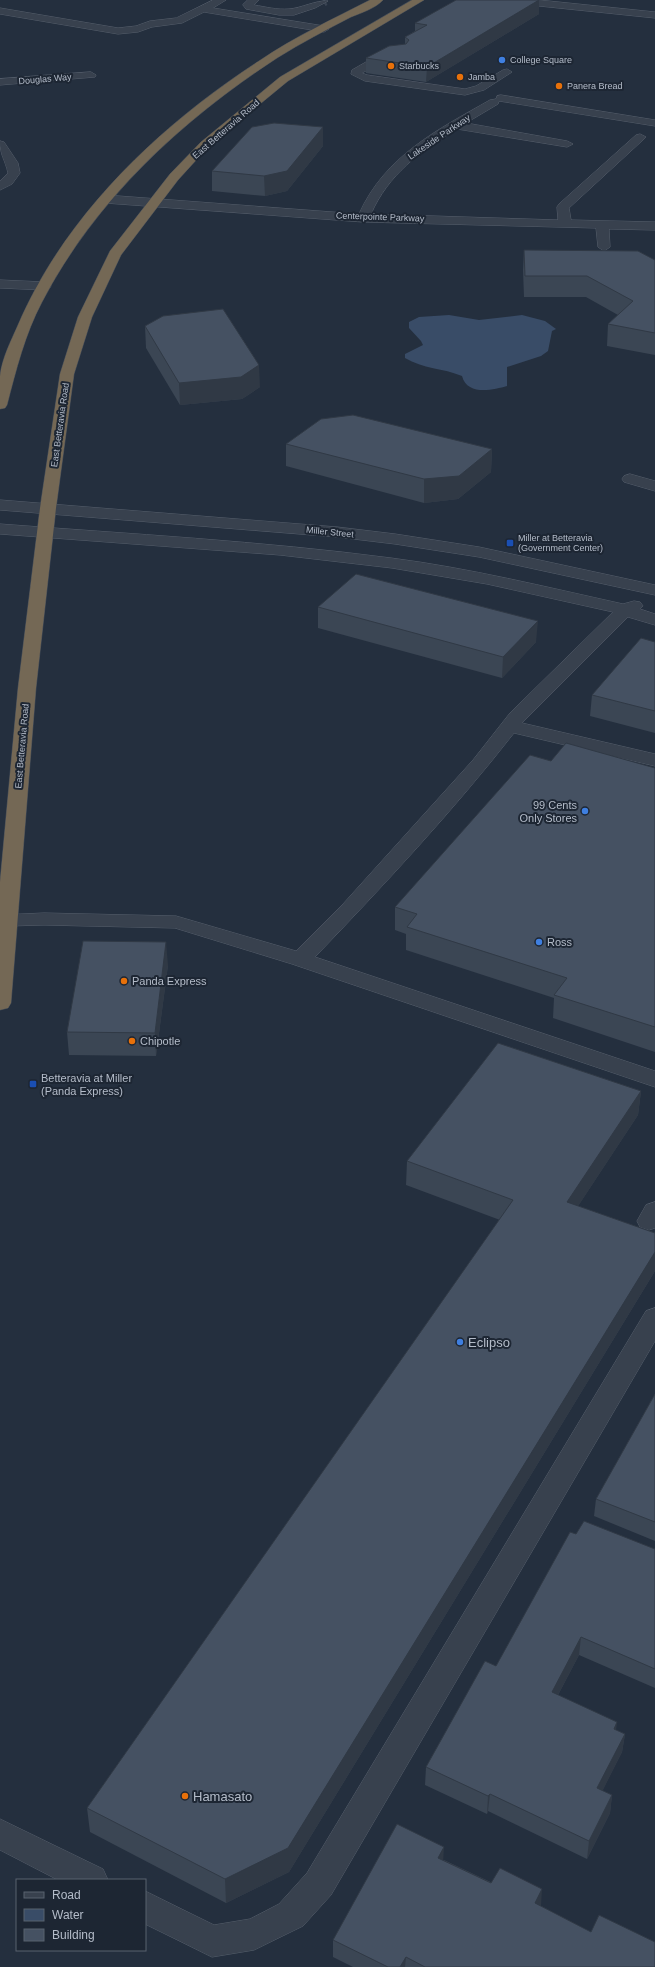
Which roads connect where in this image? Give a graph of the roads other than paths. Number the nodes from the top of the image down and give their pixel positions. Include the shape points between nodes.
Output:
1 (221, 0) edge
2 (254, 0) edge
3 (318, 0) edge
4 (378, 0) edge
5 (419, 0) edge
6 (510, 0) edge
7 (595, 0) edge
8 (655, 6) edge
9 (2, 7) edge
10 (202, 10) junction
11 (655, 15) edge
12 (324, 29) junction
13 (402, 55) edge
14 (507, 72) dead end
15 (91, 75) dead end
16 (0, 82) edge
17 (655, 123) edge
18 (456, 125) junction
19 (640, 136) dead end
20 (0, 144) edge
21 (567, 144) dead end
22 (0, 186) edge
23 (105, 199) junction
24 (153, 202) junction
25 (363, 218) junction
26 (565, 223) junction
27 (602, 224) junction
28 (655, 226) edge
29 (604, 248) dead end
30 (0, 284) edge
31 (44, 286) junction
32 (0, 405) edge
33 (630, 479) dead end
34 (655, 486) edge
35 (0, 505) edge
36 (48, 508) junction
37 (0, 529) edge
38 (46, 532) junction
39 (392, 563) junction
40 (653, 588) edge
41 (655, 607) edge
42 (624, 610) junction
43 (655, 620) edge
44 (510, 726) junction
45 (655, 760) edge
46 (4, 921) edge
47 (300, 959) junction
48 (0, 1003) edge
49 (655, 1079) edge
50 (655, 1318) edge
51 (0, 1834) edge
52 (89, 1879) edge
53 (146, 1908) edge

1 - 10 street
2 - 3 street via 249,3 250,7 290,6 303,10
4 - 12 highway
5 - 24 highway, East Betteravia Road via 284,79 205,144
6 - 11 street
7 - 8 street
9 - 10 street via 118,31 178,21
10 - 12 street
12 - 23 highway via 263,63 206,102 160,143
13 - 14 street via 384,56 356,74 365,78 465,92 480,88
15 - 16 street, Douglas Way
17 - 18 street, Lakeside Parkway via 498,100
18 - 21 street
18 - 25 street, Lakeside Parkway via 420,148 386,178 372,198
19 - 26 street via 563,207
20 - 22 street via 12,163 14,173
23 - 24 street, Centerpointe Parkway
23 - 31 highway via 66,249
24 - 25 street, Centerpointe Parkway
24 - 36 highway, East Betteravia Road via 115,254 85,317 68,374
25 - 26 street, Centerpointe Parkway
26 - 27 street, Centerpointe Parkway
27 - 28 street, Centerpointe Parkway
27 - 29 street
30 - 31 street
31 - 32 highway via 27,316 4,381
33 - 34 street
35 - 36 street, Miller Street
36 - 38 highway, East Betteravia Road
36 - 40 street, Miller Street via 395,539 479,552
37 - 38 street
38 - 39 street via 280,550
38 - 46 highway, East Betteravia Road via 27,688
39 - 40 street via 435,562 478,567 625,598 642,595
39 - 42 street via 487,579
41 - 42 street via 640,605
42 - 43 street
42 - 44 street
44 - 45 street
44 - 47 street via 480,764 395,859
46 - 47 street via 44,919 176,922
46 - 48 highway, East Betteravia Road
47 - 49 street
50 - 53 street via 319,1884 291,1915 254,1934 212,1941
51 - 52 street

